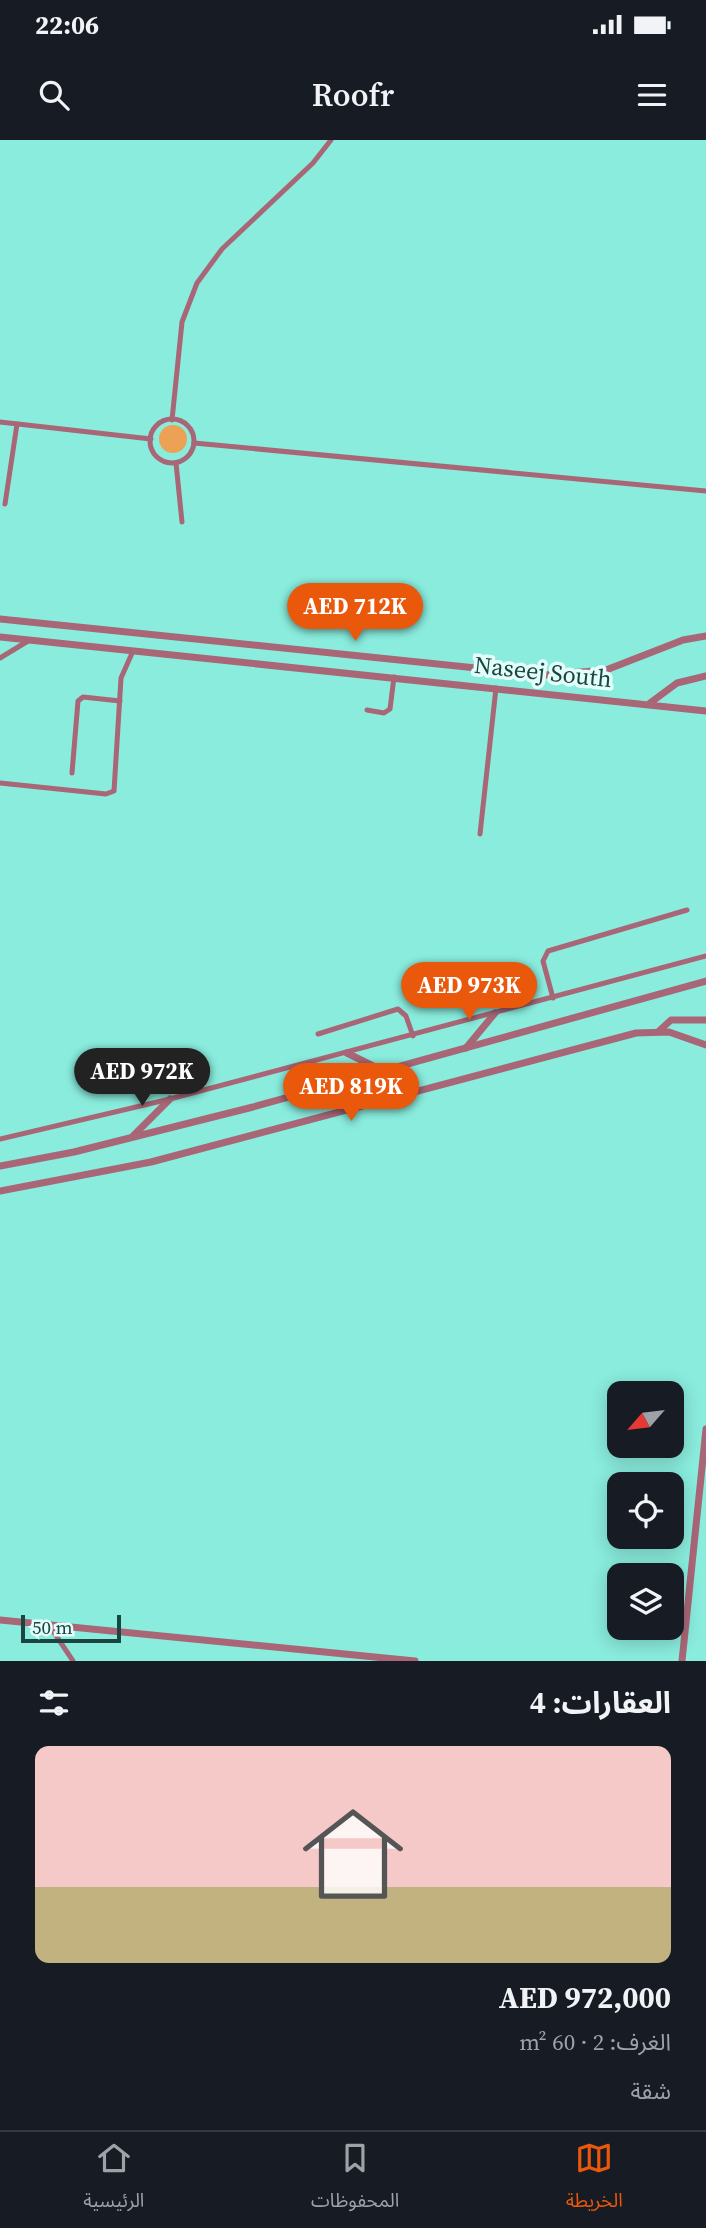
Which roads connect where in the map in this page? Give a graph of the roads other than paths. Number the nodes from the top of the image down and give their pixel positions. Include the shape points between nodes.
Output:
1 (331, 140) edge
2 (172, 420) junction
3 (0, 422) edge
4 (17, 424) junction
5 (150, 439) junction
6 (194, 443) junction
7 (176, 463) junction
8 (706, 491) edge
9 (5, 504) dead end
10 (182, 522) dead end
11 (0, 620) edge
12 (706, 636) edge
13 (3, 639) edge
14 (28, 641) junction
15 (133, 651) junction
16 (0, 658) edge
17 (394, 676) junction
18 (706, 676) edge
19 (496, 687) junction
20 (120, 701) junction
21 (650, 703) junction
22 (367, 710) dead end
23 (706, 711) edge
24 (72, 773) dead end
25 (0, 783) edge
26 (480, 834) dead end
27 (687, 910) dead end
28 (706, 957) edge
29 (706, 981) edge
30 (553, 998) junction
31 (495, 1013) junction
32 (706, 1020) edge
33 (659, 1031) junction
34 (318, 1034) dead end
35 (413, 1036) junction
36 (706, 1045) edge
37 (465, 1049) junction
38 (347, 1053) junction
39 (384, 1071) junction
40 (170, 1100) junction
41 (133, 1136) junction
42 (0, 1139) edge
43 (0, 1166) edge
44 (0, 1191) edge
45 (706, 1429) edge
46 (0, 1620) edge
47 (49, 1625) junction
48 (73, 1661) edge
49 (415, 1661) edge
50 (682, 1661) edge

1 - 2 lane via 313,163 222,249 197,283 182,322
2 - 5 lane via 160,423
2 - 6 lane via 188,426
3 - 4 lane
4 - 5 lane
4 - 9 lane
5 - 7 lane via 157,457
6 - 7 lane via 186,458
6 - 8 lane
7 - 10 lane
11 - 12 street via 545,675 606,670 683,640
13 - 14 street, Naseej South
14 - 15 street, Naseej South
14 - 16 lane
15 - 17 street, Naseej South
15 - 20 lane via 121,678
17 - 19 street, Naseej South
17 - 22 lane via 390,709 381,713
18 - 21 street via 677,684
19 - 21 street, Naseej South
19 - 26 lane
20 - 24 lane via 83,697 78,701
20 - 25 lane via 112,793
21 - 23 street, Naseej South
27 - 30 lane via 548,951 543,961
28 - 30 lane
29 - 37 street
30 - 31 lane
31 - 35 lane
31 - 37 street
32 - 33 street via 671,1020
33 - 36 street
33 - 44 street via 636,1033 151,1162
34 - 35 lane via 398,1009 406,1016
35 - 38 lane
37 - 39 street
38 - 39 street
38 - 40 lane
39 - 41 street
40 - 41 street
40 - 42 lane
41 - 43 street
45 - 50 street
46 - 47 street
47 - 48 lane
47 - 49 street

